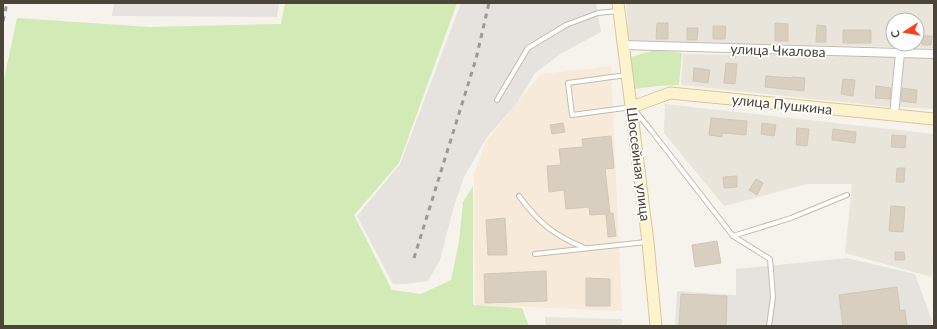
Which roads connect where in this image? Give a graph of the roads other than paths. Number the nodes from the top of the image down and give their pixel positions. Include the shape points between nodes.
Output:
1 (618, 7) edge
2 (623, 45) junction
3 (900, 54) junction
4 (934, 54) edge
5 (627, 75) junction
6 (497, 100) dead end
7 (632, 107) junction
8 (894, 115) junction
9 (934, 119) edge
10 (847, 195) dead end
11 (519, 196) dead end
12 (733, 236) junction
13 (648, 242) junction
14 (585, 248) junction
15 (535, 254) dead end
16 (656, 326) edge
17 (769, 326) edge

1 - 2 main road, Шоссейная улица
1 - 6 lane via 566,25 528,48
2 - 3 street, улица Чкалова
2 - 5 main road, Шоссейная улица
3 - 4 street, улица Чкалова
3 - 8 street
5 - 7 main road, Шоссейная улица
5 - 7 lane via 568,83 572,115
7 - 8 main road, улица Пушкина via 670,93
7 - 12 lane
7 - 13 main road, Шоссейная улица
8 - 9 main road, улица Пушкина
10 - 12 lane via 791,218
11 - 14 lane via 531,213 547,228 565,240
12 - 17 lane via 770,259 773,297
13 - 14 lane
13 - 16 main road, Шоссейная улица
14 - 15 lane

